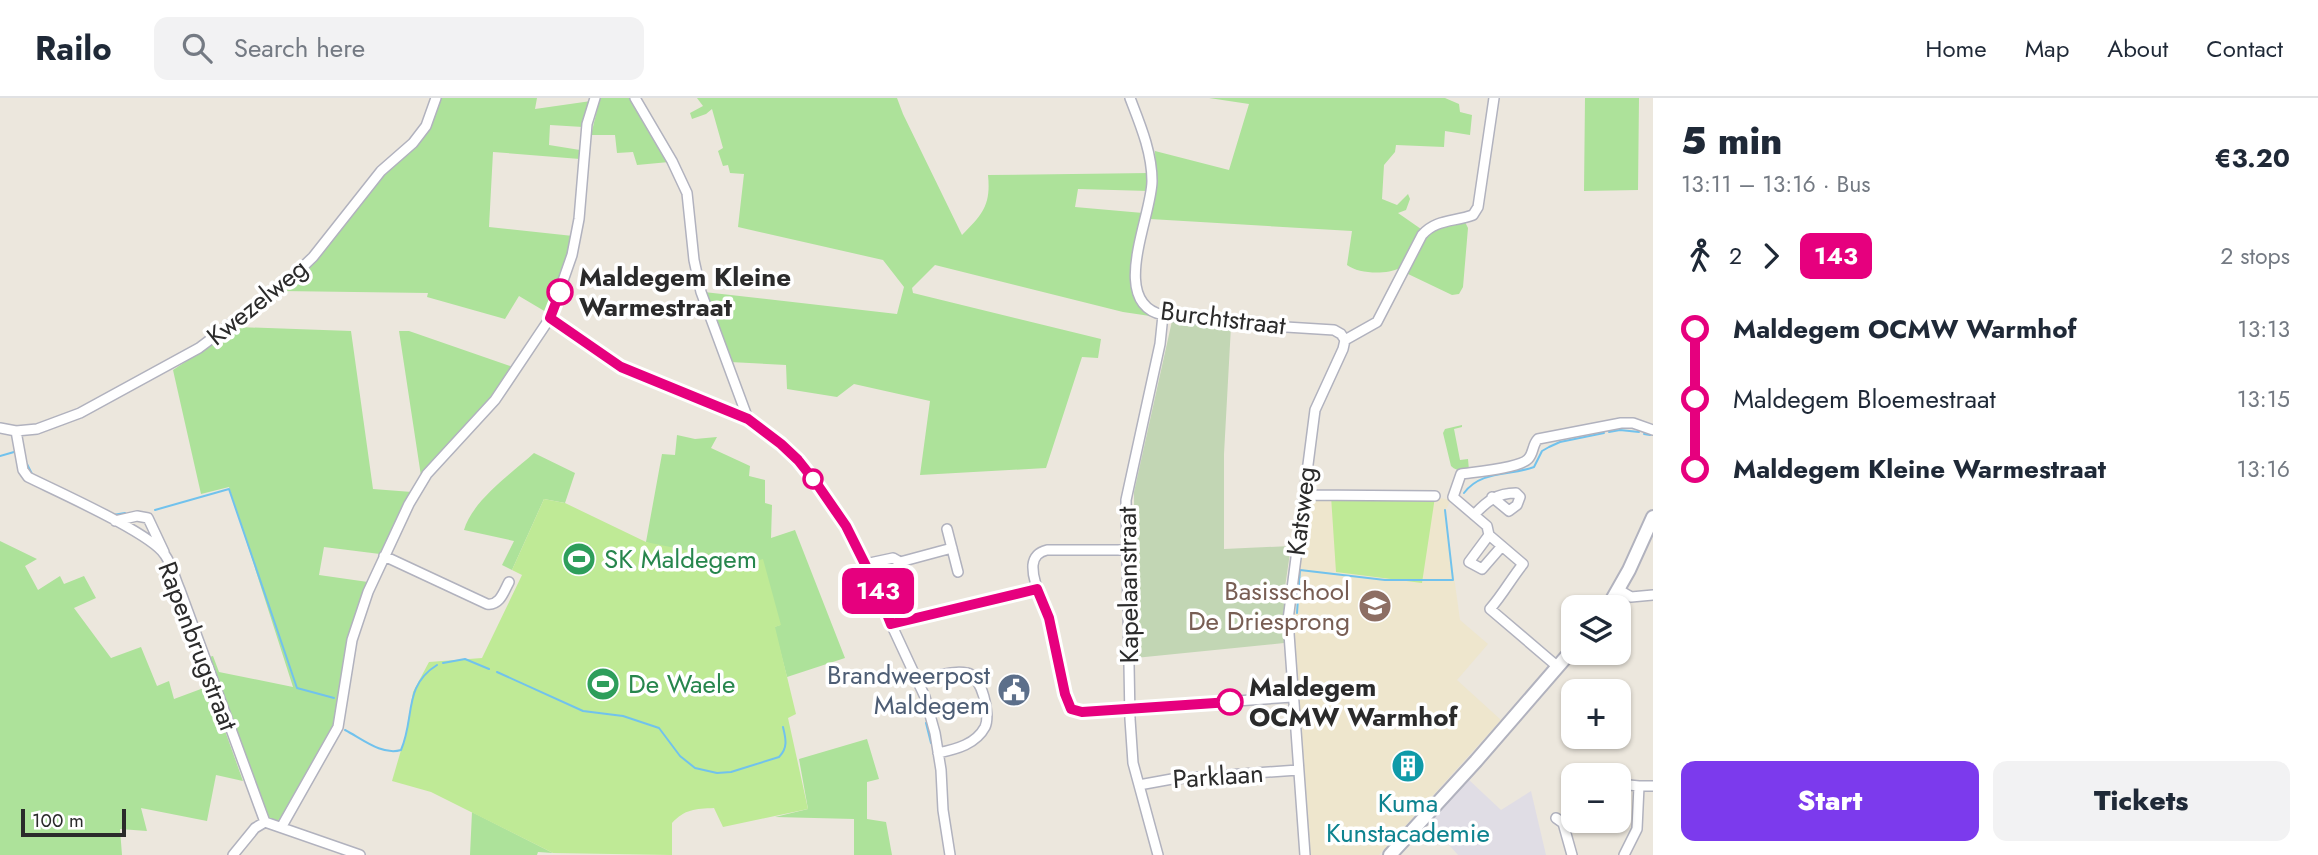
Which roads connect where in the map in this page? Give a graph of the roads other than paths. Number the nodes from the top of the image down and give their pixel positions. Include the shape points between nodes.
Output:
1 (436, 98) edge
2 (595, 98) edge
3 (635, 98) edge
4 (1130, 98) edge
5 (1494, 98) edge
6 (1163, 315) junction
7 (550, 318) junction
8 (1345, 340) junction
9 (748, 419) junction
10 (0, 428) edge
11 (1653, 430) edge
12 (16, 431) junction
13 (1305, 495) junction
14 (1435, 496) dead end
15 (1492, 497) dead end
16 (1474, 515) junction
17 (1653, 517) edge
18 (115, 521) junction
19 (947, 529) dead end
20 (1489, 535) junction
21 (1502, 546) junction
22 (952, 548) junction
23 (1126, 550) junction
24 (384, 556) junction
25 (166, 557) junction
26 (865, 564) junction
27 (958, 572) dead end
28 (509, 582) dead end
29 (1037, 589) junction
30 (1619, 590) junction
31 (1616, 595) edge
32 (1653, 595) edge
33 (891, 624) junction
34 (1561, 663) edge
35 (1558, 667) junction
36 (918, 682) junction
37 (1293, 697) junction
38 (1130, 709) junction
39 (939, 753) junction
40 (1298, 770) junction
41 (1139, 785) junction
42 (1631, 785) edge
43 (1639, 786) junction
44 (1653, 786) edge
45 (1556, 818) dead end
46 (265, 822) junction
47 (282, 826) junction
48 (233, 855) edge
49 (360, 855) edge
50 (950, 855) edge
51 (1158, 855) edge
52 (1305, 855) edge
53 (1390, 855) edge
54 (1572, 855) edge
55 (1624, 855) edge

1 - 12 street, Kwezelweg via 426,126 413,143 381,172 288,281 200,348 80,413 37,429
2 - 7 street via 587,124 572,255
3 - 9 street via 687,193 701,292
4 - 6 street, Burchtstraat via 1148,148 1152,180 1135,281 1143,304
5 - 8 street via 1481,195 1474,215 1426,230 1377,322
6 - 8 street, Burchtstraat via 1327,329
6 - 23 street, Kapelaanstraat via 1126,500
7 - 9 street via 621,367
7 - 24 street via 495,400 428,474
8 - 13 street, Katsweg via 1315,410
9 - 26 street via 798,460 846,526
10 - 12 street
11 - 16 street via 1621,423 1538,439 1523,463 1461,474 1453,497
12 - 18 street, Rapenbrugstraat via 28,477
13 - 14 street
13 - 37 street, Katsweg via 1288,620
15 - 16 street
16 - 20 street via 1487,526
17 - 30 street
18 - 25 street, Rapenbrugstraat
18 - 25 street via 148,518
19 - 22 street
20 - 21 street
20 - 21 street via 1469,562 1482,569
21 - 35 street via 1523,564 1490,609
22 - 26 street via 900,562 893,558
22 - 27 street
23 - 29 street via 1041,552 1033,566
23 - 38 street, Kapelaanstraat
24 - 28 street via 491,605
24 - 47 street via 352,640 338,727
25 - 46 street, Rapenbrugstraat
26 - 33 street
29 - 33 street
29 - 38 street via 1049,618 1071,709
30 - 31 street
30 - 32 street via 1631,597
33 - 36 street
34 - 35 street
35 - 53 street
36 - 39 street
36 - 39 street via 962,673 972,675 980,684 987,719 984,728 968,745
37 - 38 street
37 - 40 street, Katsweg
38 - 41 street, Kapelaanstraat
39 - 50 street
40 - 41 street, Parklaan
40 - 52 street, Katsweg
41 - 51 street, Kapelaanstraat
42 - 43 street
43 - 44 street
43 - 55 street via 1637,829
45 - 54 street via 1563,823
46 - 47 street
46 - 48 street
47 - 49 street

